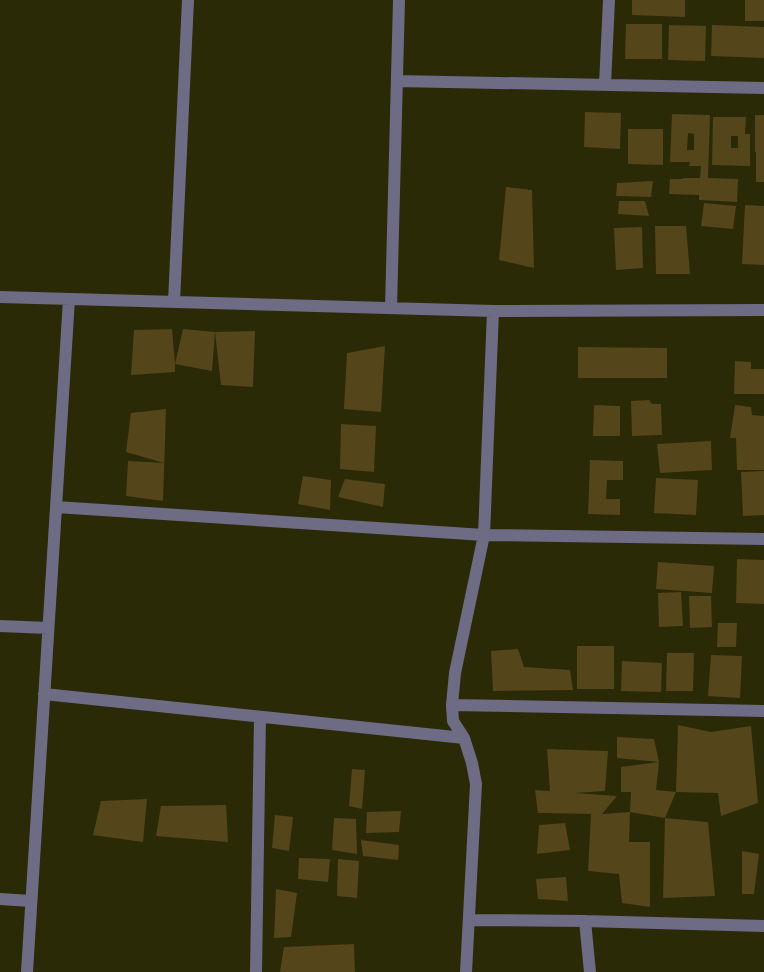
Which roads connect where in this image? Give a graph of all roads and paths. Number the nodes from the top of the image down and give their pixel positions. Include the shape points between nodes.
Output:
1 (188, 0) edge
2 (400, 0) edge
3 (608, 0) edge
4 (397, 80) junction
5 (605, 85) junction
6 (764, 88) edge
7 (0, 296) edge
8 (69, 299) junction
9 (174, 302) junction
10 (391, 308) junction
11 (764, 310) edge
12 (493, 311) junction
13 (56, 507) junction
14 (484, 535) junction
15 (764, 539) edge
16 (0, 626) edge
17 (48, 628) junction
18 (44, 694) junction
19 (452, 705) junction
20 (764, 711) edge
21 (260, 717) junction
22 (464, 738) junction
23 (0, 899) edge
24 (31, 901) junction
25 (469, 920) junction
26 (585, 921) junction
27 (764, 926) edge
28 (27, 972) edge
29 (256, 972) edge
30 (466, 972) edge
31 (590, 972) edge

1 - 9 street
2 - 4 street
3 - 5 street
4 - 5 street
4 - 10 street
5 - 6 street
7 - 8 street
8 - 9 street
8 - 13 street
9 - 10 street
10 - 12 street
11 - 12 street
12 - 14 street
13 - 14 street
13 - 17 street
14 - 15 street
14 - 19 street via 455,673
16 - 17 street
17 - 18 street
18 - 21 street
18 - 24 street
19 - 20 street
19 - 22 street via 453,721
21 - 22 street
21 - 29 street
22 - 25 street via 476,784
23 - 24 street
24 - 28 street
25 - 26 street
25 - 30 street
26 - 27 street
26 - 31 street

